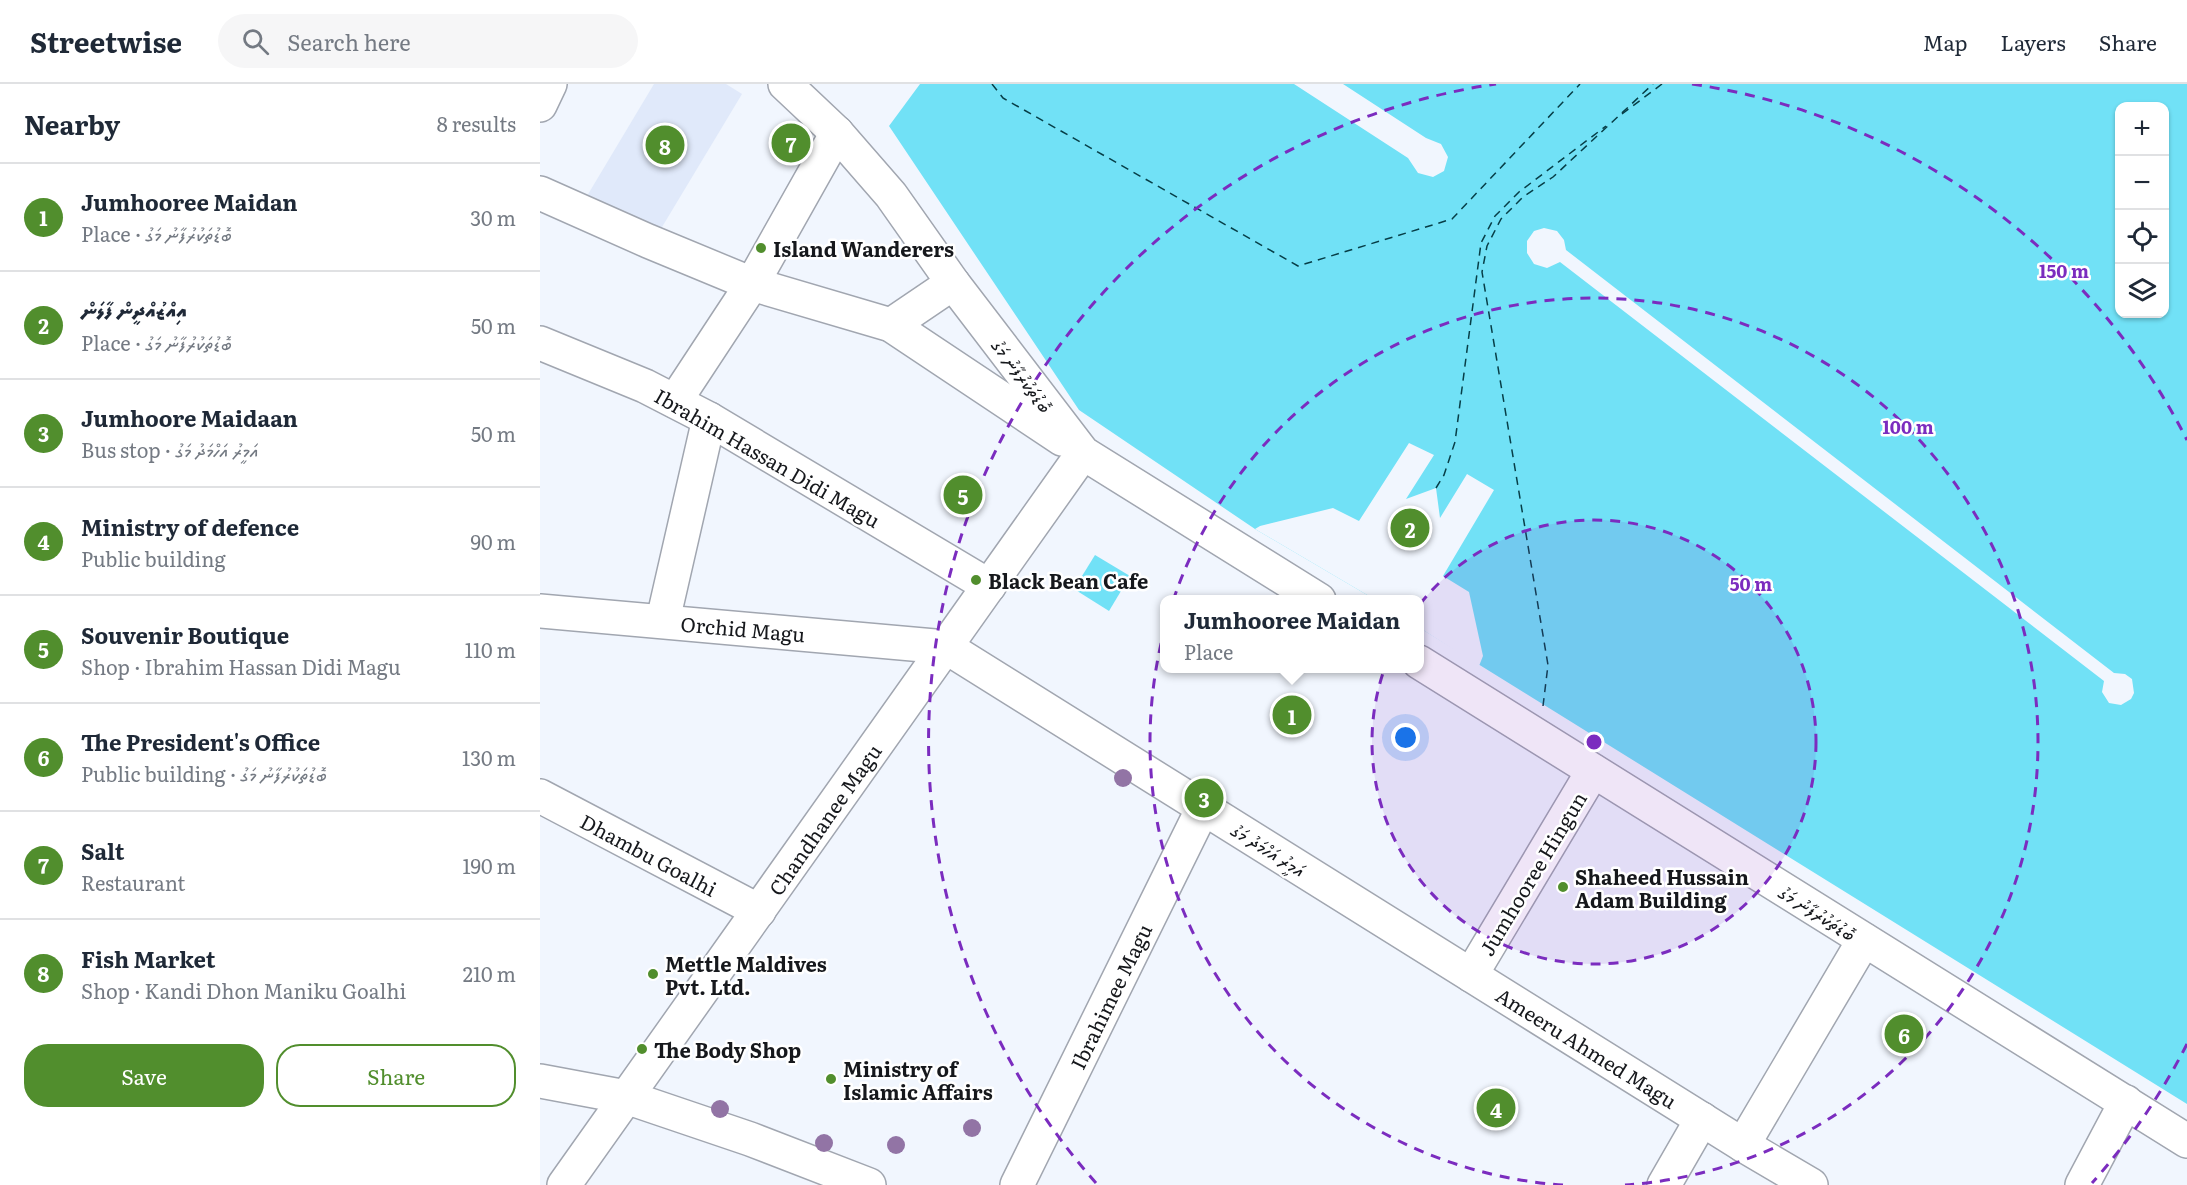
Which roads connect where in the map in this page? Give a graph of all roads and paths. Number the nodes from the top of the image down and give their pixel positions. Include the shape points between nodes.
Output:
1 (550, 84) edge
2 (785, 84) edge
3 (540, 105) edge
4 (837, 133) junction
5 (540, 193) edge
6 (953, 283) junction
7 (752, 284) junction
8 (891, 325) junction
9 (540, 343) edge
10 (675, 401) junction
11 (709, 419) junction
12 (1083, 453) junction
13 (989, 586) junction
14 (1311, 595) edge
15 (540, 611) edge
16 (663, 621) junction
17 (946, 646) junction
18 (1424, 665) edge
19 (1593, 771) junction
20 (540, 796) edge
21 (1203, 808) junction
22 (759, 911) junction
23 (1864, 940) junction
24 (1472, 975) junction
25 (540, 1081) edge
26 (626, 1097) junction
27 (2126, 1102) junction
28 (1702, 1119) junction
29 (2187, 1141) edge
30 (1743, 1145) junction
31 (564, 1185) edge
32 (869, 1185) edge
33 (1017, 1185) edge
34 (1664, 1185) edge
35 (1811, 1185) edge
36 (2082, 1185) edge

1 - 3 street
2 - 4 street, ބޮޑުތަކުރުފާނު މަގު
4 - 6 street, ބޮޑުތަކުރުފާނު މަގު via 891,195
4 - 7 street
5 - 7 street
6 - 8 street
6 - 12 street, ބޮޑުތަކުރުފާނު މަގު
7 - 8 street
7 - 10 street
8 - 12 street
9 - 10 street, Ibrahim Hassan Didi Magu
10 - 11 street, Ibrahim Hassan Didi Magu
11 - 13 street, Ibrahim Hassan Didi Magu
11 - 16 street
12 - 13 street, Chandhanee Magu
12 - 14 street, ބޮޑުތަކުރުފާނު މަގު
13 - 17 street, Chandhanee Magu
15 - 16 street, Orchid Magu
16 - 17 street, Orchid Magu
17 - 21 street, އަމީރު އަހްމަދު މަގު
17 - 22 street, Chandhanee Magu
18 - 19 street, ބޮޑުތަކުރުފާނު މަގު
19 - 23 street, ބޮޑުތަކުރުފާނު މަގު
19 - 24 street, Jumhooree Hingun
20 - 22 street, Dhambu Goalhi
21 - 24 street, އަމީރު އަހްމަދު މަގު
21 - 33 street, Ibrahimee Magu
22 - 26 street, Chandhanee Magu
23 - 27 street, ބޮޑުތަކުރުފާނު މަގު
23 - 30 street
24 - 28 street, Ameeru Ahmed Magu
25 - 26 street
26 - 31 street, Chandhanee Magu
26 - 32 street
27 - 29 street, ބޮޑުތަކުރުފާނު މަގު
27 - 36 street
28 - 30 street
28 - 34 street
30 - 35 street

